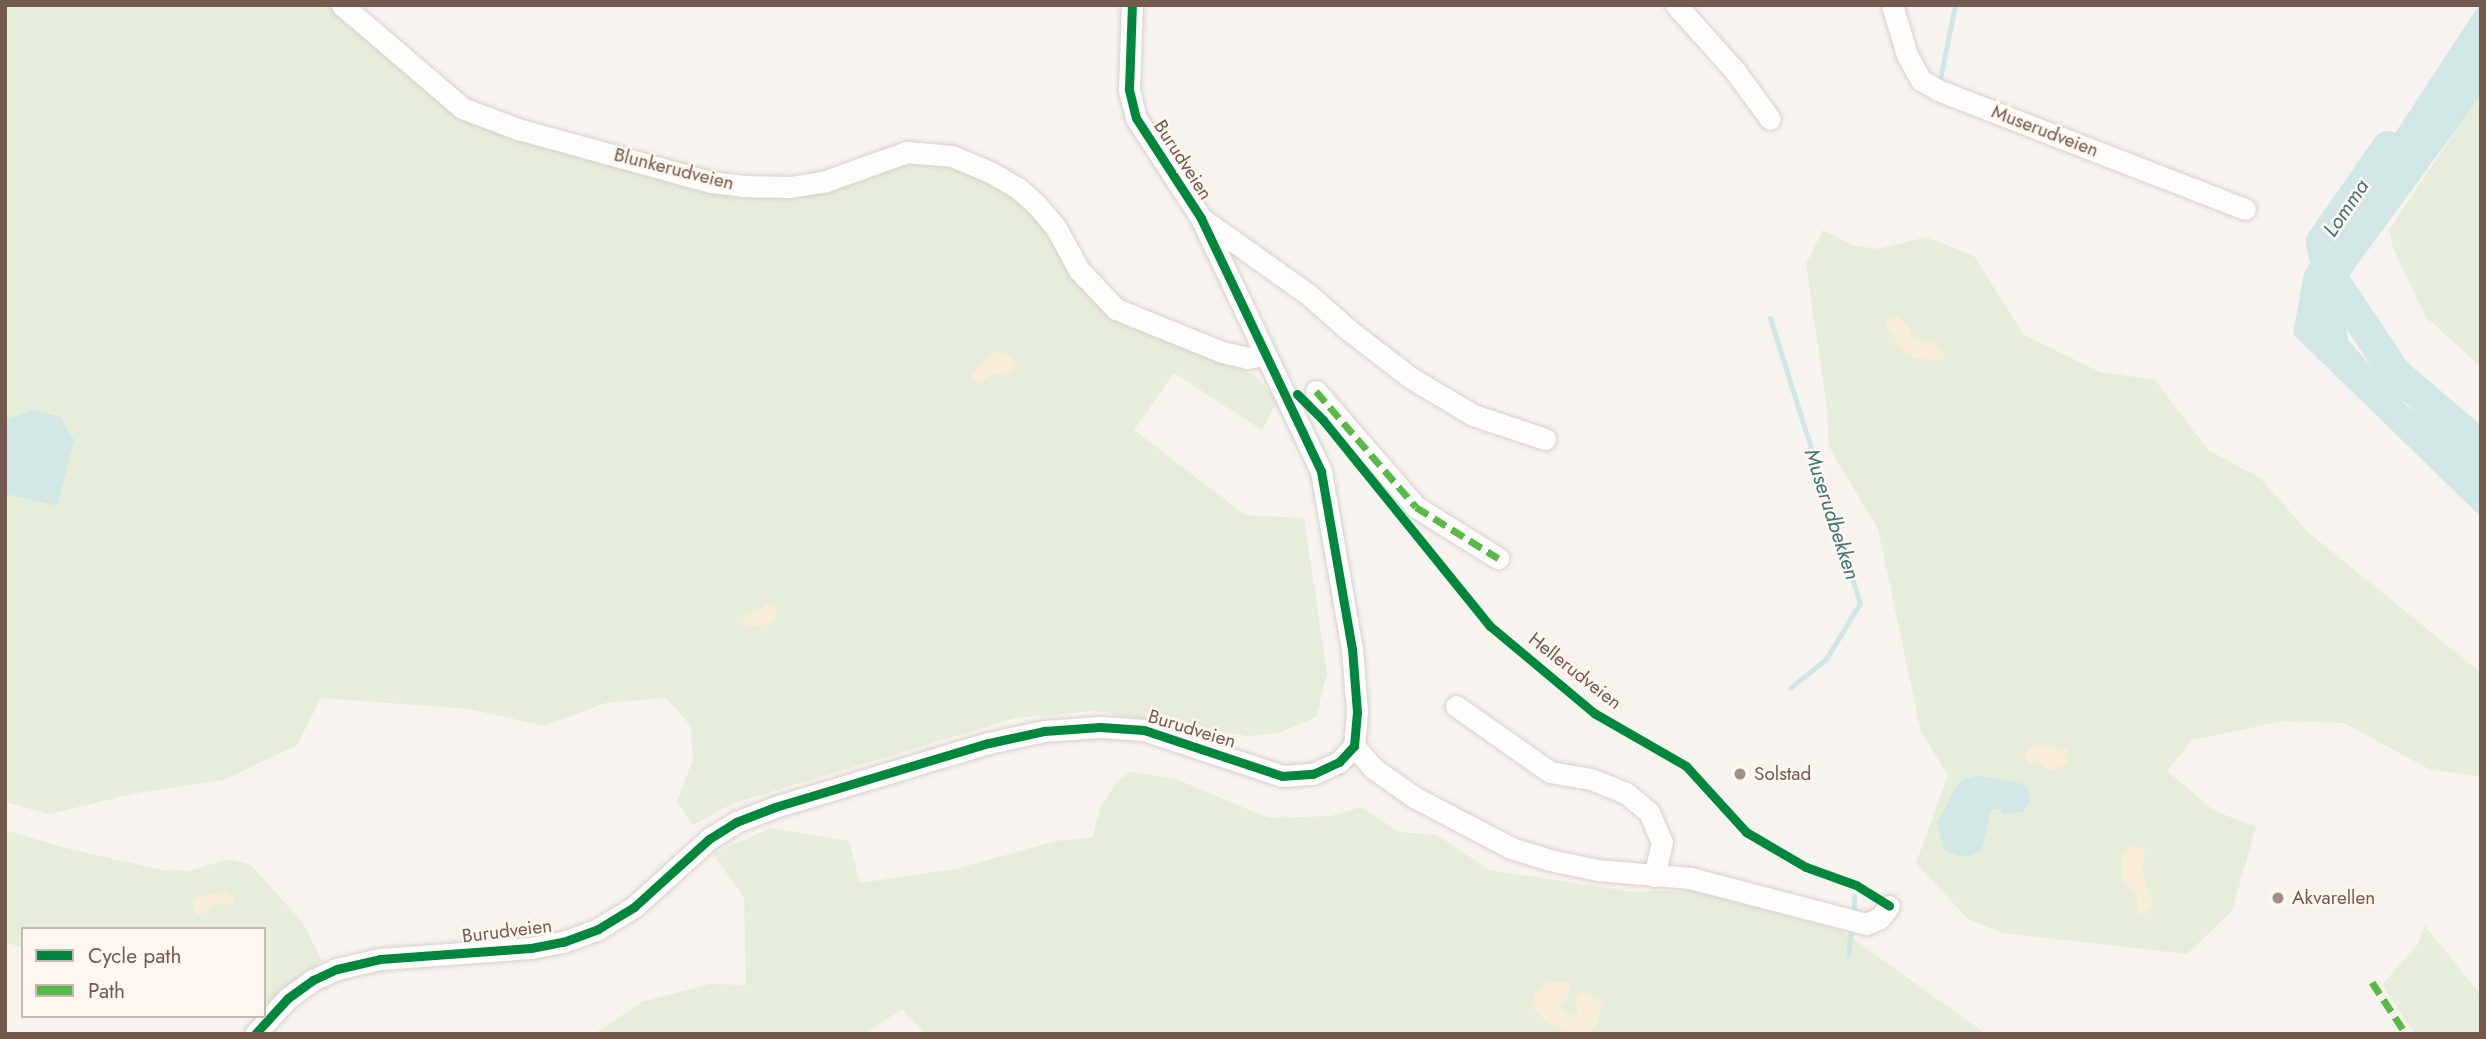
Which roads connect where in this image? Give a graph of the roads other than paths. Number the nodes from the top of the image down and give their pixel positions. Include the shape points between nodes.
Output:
1 (342, 5) edge
2 (1132, 5) edge
3 (1676, 5) edge
4 (1892, 5) edge
5 (1770, 119) dead end
6 (2245, 209) dead end
7 (1201, 218) junction
8 (1264, 355) junction
9 (1316, 391) dead end
10 (1545, 439) dead end
11 (1498, 558) dead end
12 (1456, 706) dead end
13 (1354, 746) junction
14 (1654, 876) junction
15 (1889, 906) dead end
16 (255, 1034) edge

1 - 8 street, Blunkerudveien via 462,108 518,129 711,182 790,187 826,181 907,152 952,156 1018,188 1036,204 1056,228 1079,270 1116,309 1222,352 1247,358
2 - 7 street, Burudveien via 1129,89 1136,118
3 - 5 street via 1735,71
4 - 6 street, Muserudveien via 1907,55 1921,80 1938,90
7 - 8 street, Burudveien
7 - 10 street, Burudveien via 1309,295 1411,377 1473,415
8 - 13 street, Burudveien via 1321,471 1352,649 1357,712
9 - 11 street via 1416,507
12 - 14 street via 1550,772 1591,779 1626,793 1649,811 1662,842
13 - 14 street via 1373,768 1414,797 1511,848 1598,870
13 - 16 street, Burudveien via 1339,762 1313,774 1282,776 1143,730 1044,731 989,743 736,822 709,839 634,907 598,929 563,942 380,960 337,969 288,998
14 - 15 street via 1690,878 1866,924 1880,918

